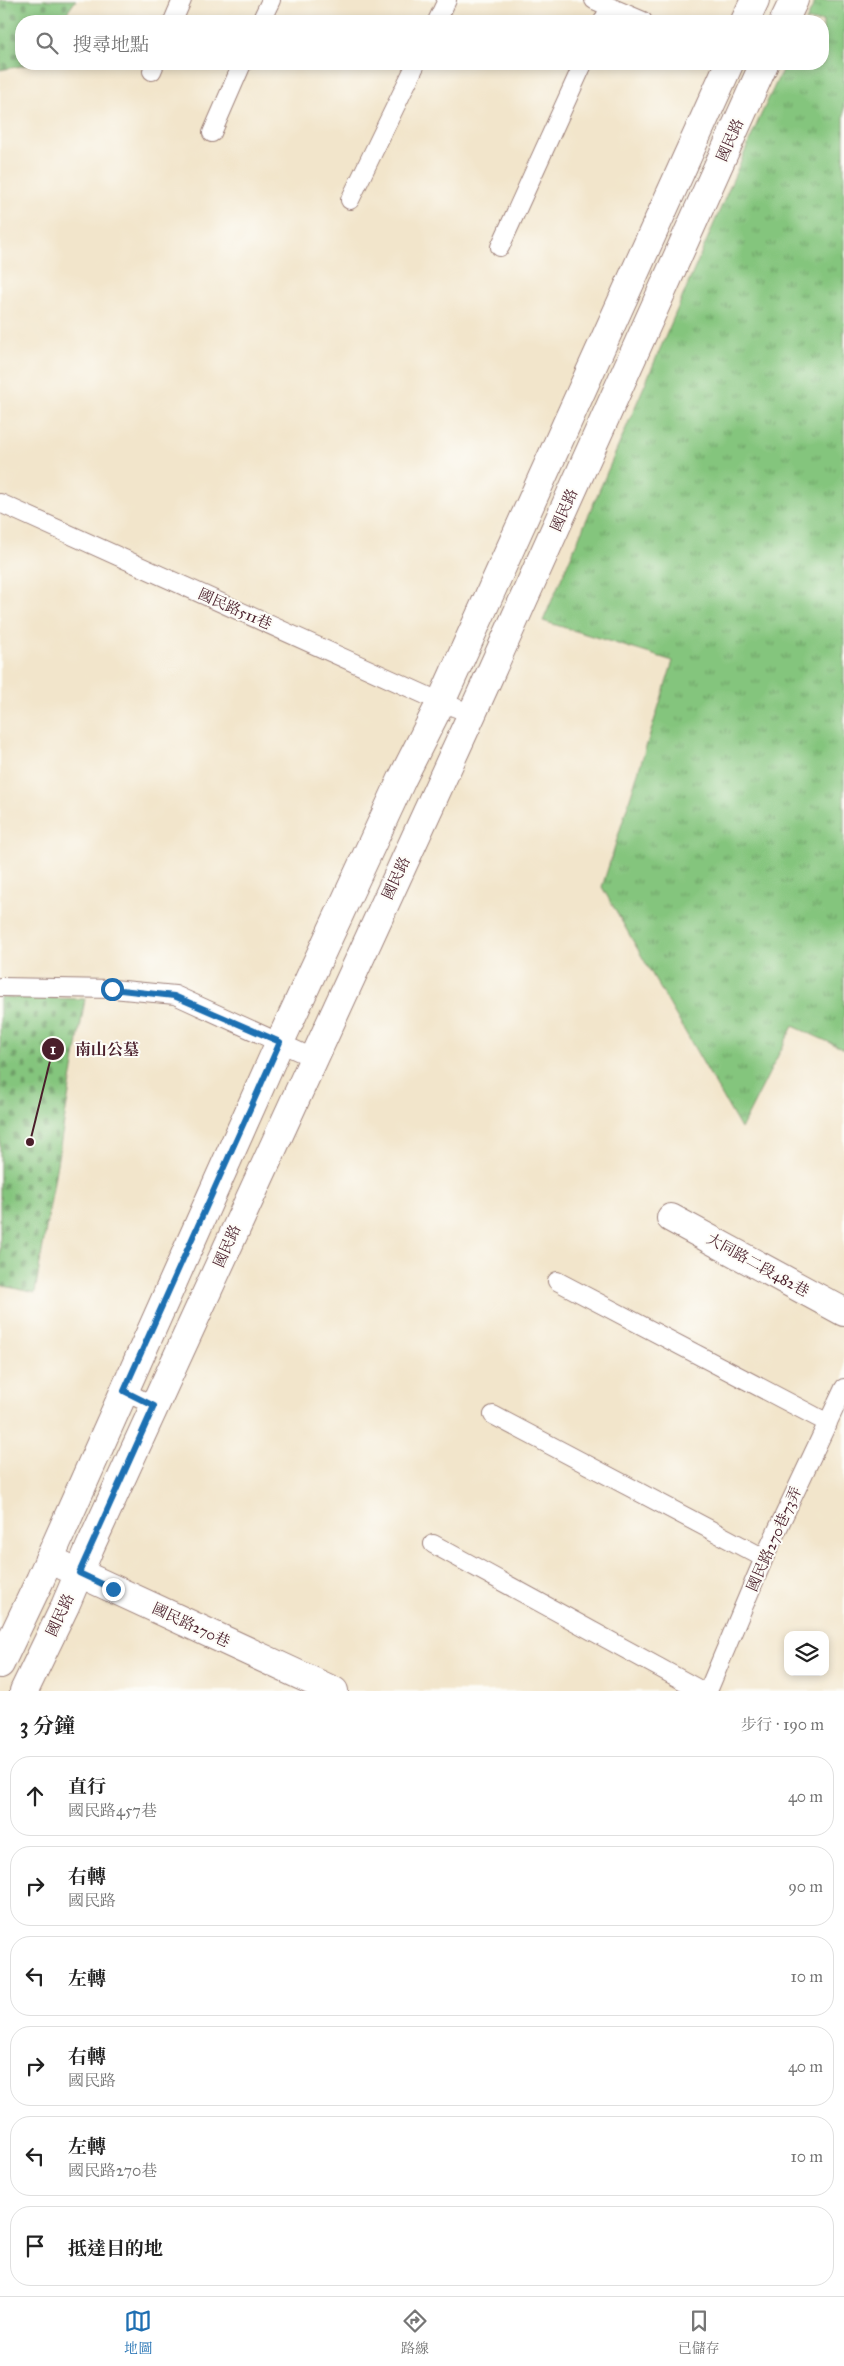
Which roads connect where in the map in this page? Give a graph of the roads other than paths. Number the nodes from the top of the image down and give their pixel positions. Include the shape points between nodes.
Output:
1 (182, 0) edge
2 (271, 0) edge
3 (447, 0) edge
4 (755, 0) edge
5 (794, 0) edge
6 (602, 9) edge
7 (176, 15) edge
8 (264, 15) edge
9 (440, 15) edge
10 (622, 15) edge
11 (748, 15) edge
12 (787, 15) edge
13 (239, 70) edge
14 (413, 70) edge
15 (581, 70) edge
16 (726, 70) edge
17 (753, 70) edge
18 (212, 133) dead end
19 (350, 200) dead end
20 (500, 247) dead end
21 (0, 503) edge
22 (440, 702) junction
23 (472, 714) junction
24 (0, 987) edge
25 (280, 1042) junction
26 (314, 1058) junction
27 (671, 1218) dead end
28 (557, 1281) dead end
29 (844, 1312) edge
30 (844, 1388) edge
31 (124, 1391) junction
32 (154, 1406) junction
33 (493, 1415) dead end
34 (828, 1423) junction
35 (433, 1544) dead end
36 (764, 1558) junction
37 (49, 1559) junction
38 (79, 1573) junction
39 (0, 1664) edge
40 (297, 1683) edge
41 (24, 1691) edge
42 (334, 1691) edge
43 (702, 1691) edge
44 (708, 1691) edge

1 - 7 lane
2 - 8 lane
3 - 9 lane
4 - 11 street
5 - 12 street
6 - 10 lane
13 - 18 lane
14 - 19 lane
15 - 20 lane
16 - 22 street
17 - 23 street, 國民路
21 - 22 lane, 國民路511巷
22 - 23 lane, 國民路511巷
22 - 25 street
23 - 26 street, 國民路
24 - 25 lane via 112,989 174,996
25 - 26 lane
25 - 31 street
26 - 32 street, 國民路
27 - 29 street, 大同路二段482巷
28 - 34 lane
30 - 34 lane, 國民路270巷73弄
31 - 32 lane
31 - 37 street
32 - 38 street, 國民路
33 - 36 lane
34 - 36 lane, 國民路270巷73弄
35 - 43 lane
36 - 44 lane, 國民路270巷73弄
37 - 38 street, 國民路270巷
37 - 39 street
38 - 40 street, 國民路270巷
38 - 41 street, 國民路
40 - 42 street, 國民路270巷

